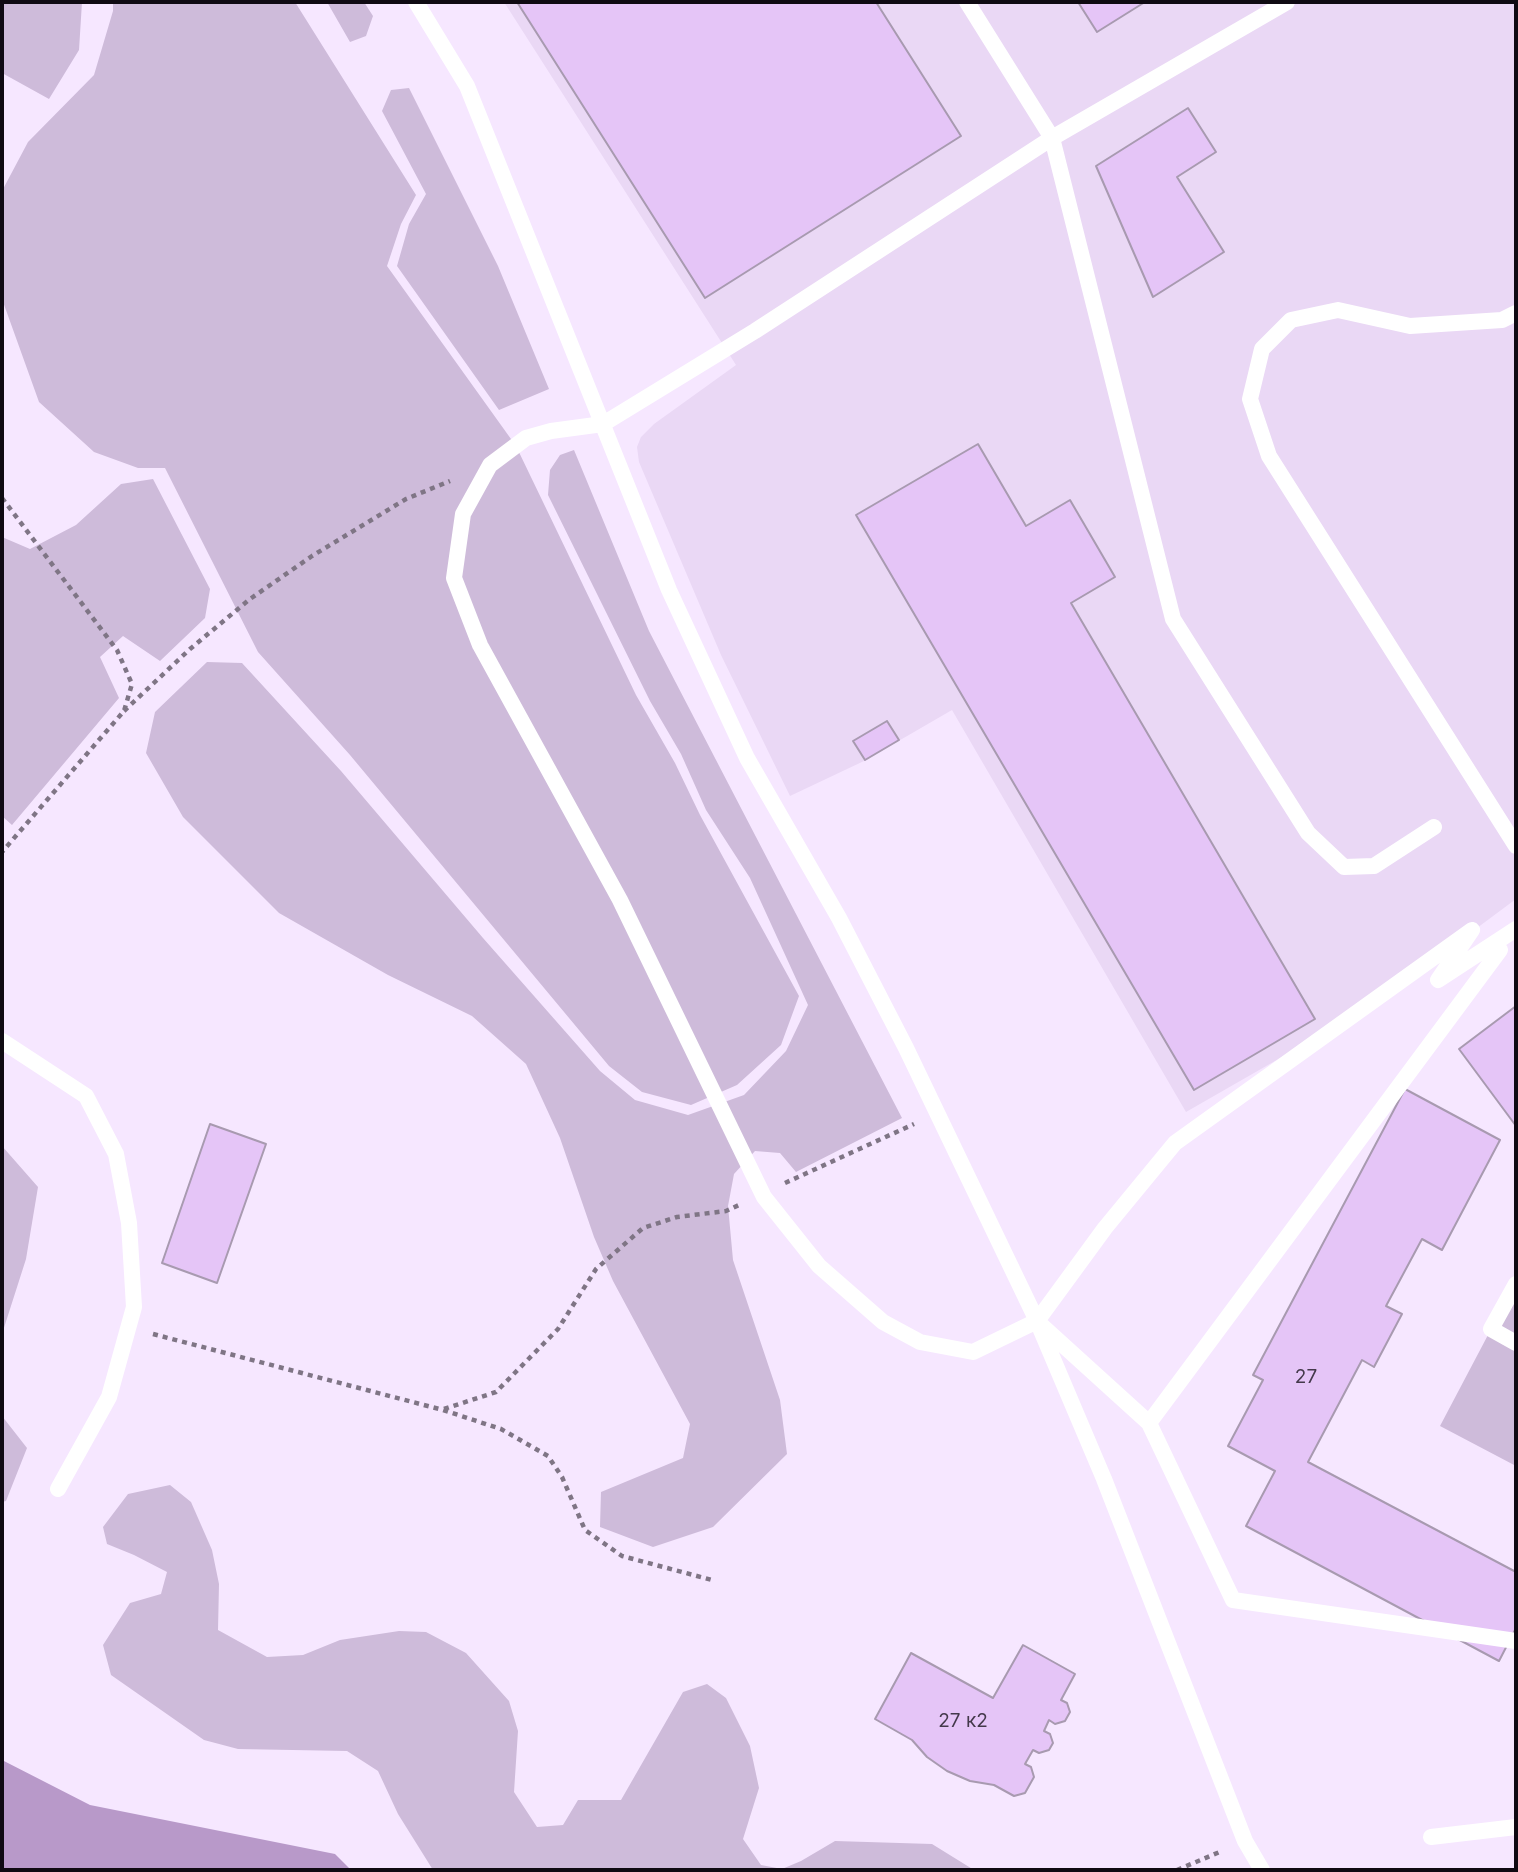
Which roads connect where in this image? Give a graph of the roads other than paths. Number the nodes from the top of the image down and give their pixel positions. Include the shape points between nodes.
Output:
1 (416, 2) edge
2 (967, 2) edge
3 (1287, 2) edge
4 (1052, 138) junction
5 (1516, 313) edge
6 (603, 424) junction
7 (1434, 827) dead end
8 (1516, 846) edge
9 (1516, 929) edge
10 (1472, 930) junction
11 (1500, 950) junction
12 (1516, 958) edge
13 (2, 1041) edge
14 (1516, 1284) edge
15 (1037, 1321) junction
16 (1516, 1343) edge
17 (1149, 1423) junction
18 (58, 1489) dead end
19 (1516, 1641) edge
20 (1516, 1827) edge
21 (1431, 1837) dead end
22 (1262, 1870) edge

1 - 6 lane via 467,86
2 - 4 lane
3 - 4 lane
4 - 6 lane
4 - 7 lane via 1173,619 1308,833 1344,867 1374,866
5 - 8 lane via 1502,320 1409,326 1338,310 1291,320 1262,349 1250,399 1269,456
6 - 15 lane via 669,590 747,758 839,918
6 - 15 lane via 526,438 490,465 463,514 454,578 480,645 620,900 761,1193 819,1266 883,1322 920,1342 972,1352
9 - 10 lane via 1438,980
10 - 11 lane
10 - 15 lane via 1175,1143
11 - 12 lane
11 - 17 lane
13 - 18 lane via 86,1096 117,1154 129,1223 134,1307 109,1397
14 - 16 lane via 1492,1329
15 - 17 lane
15 - 22 lane via 1104,1479 1245,1841
17 - 19 lane via 1233,1600
20 - 21 lane

